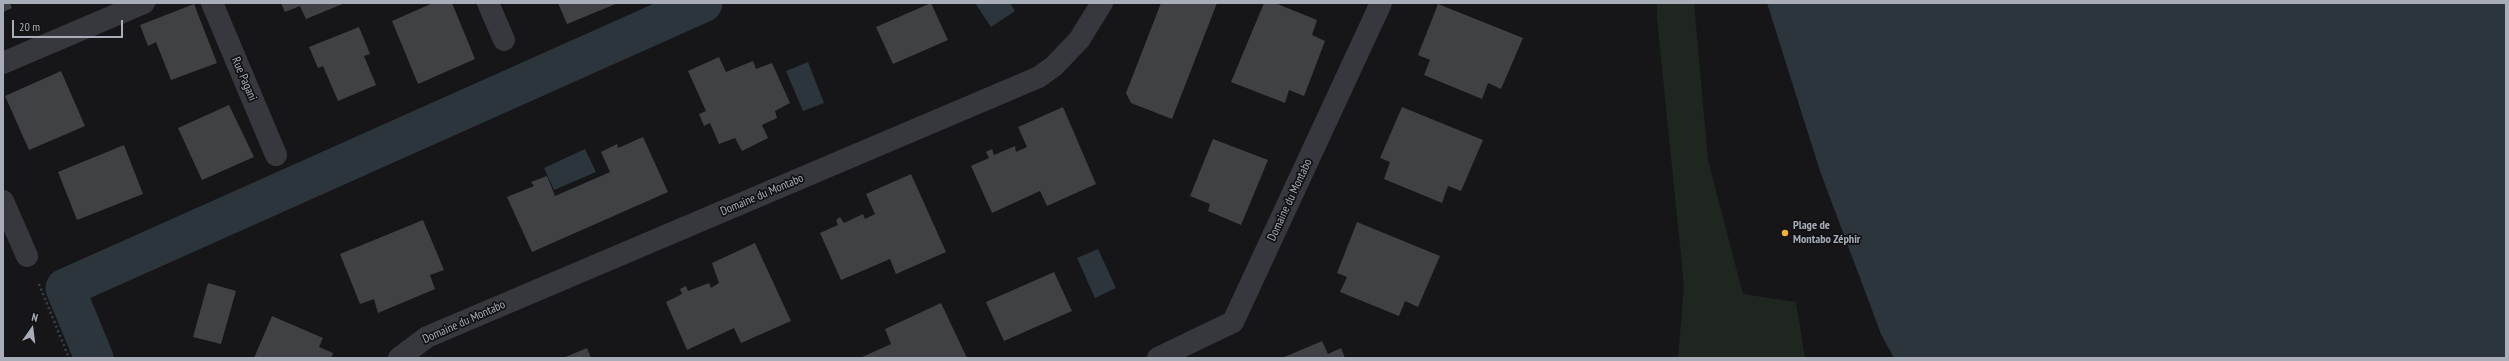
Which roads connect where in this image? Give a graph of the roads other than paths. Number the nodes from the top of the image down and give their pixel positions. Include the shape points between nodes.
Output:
1 (144, 3) edge
2 (212, 3) edge
3 (488, 3) edge
4 (1102, 3) edge
5 (1381, 3) edge
6 (504, 40) dead end
7 (3, 63) edge
8 (276, 155) dead end
9 (3, 201) edge
10 (27, 256) road end
11 (399, 358) edge
12 (1158, 358) edge

1 - 7 street
2 - 8 street, Rue Pagani
3 - 6 street
4 - 11 street, Domaine du Montabo via 1079,40 1054,66 1039,77 427,337
5 - 12 street, Domaine du Montabo via 1233,322
9 - 10 street

